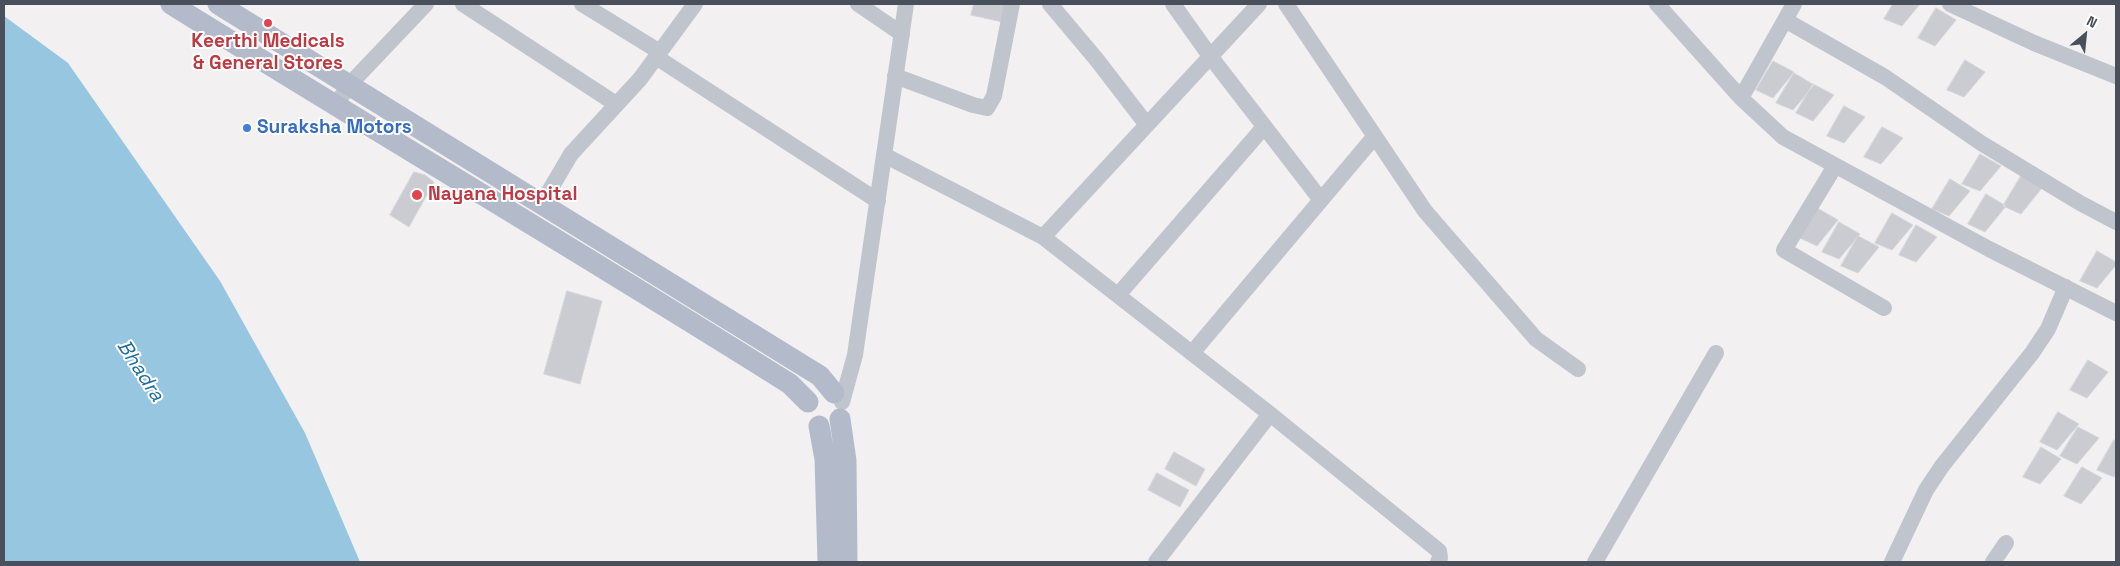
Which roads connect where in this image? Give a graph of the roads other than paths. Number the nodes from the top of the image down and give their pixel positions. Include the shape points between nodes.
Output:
1 (171, 4) edge
2 (218, 4) edge
3 (426, 4) edge
4 (463, 4) edge
5 (582, 4) edge
6 (696, 4) edge
7 (858, 4) edge
8 (906, 4) edge
9 (1012, 4) edge
10 (1050, 4) edge
11 (1173, 4) edge
12 (1259, 4) edge
13 (1286, 4) edge
14 (1657, 4) edge
15 (1794, 4) edge
16 (1959, 6) edge
17 (1786, 20) junction
18 (902, 34) junction
19 (658, 55) junction
20 (1210, 56) junction
21 (2116, 74) edge
22 (896, 76) junction
23 (350, 84) junction
24 (1741, 98) junction
25 (616, 104) junction
26 (335, 106) junction
27 (1146, 125) junction
28 (1264, 127) junction
29 (1375, 136) junction
30 (884, 155) junction
31 (1835, 166) junction
32 (1321, 200) junction
33 (878, 201) junction
34 (541, 205) junction
35 (2116, 222) edge
36 (1043, 237) junction
37 (2066, 287) junction
38 (1118, 295) junction
39 (1884, 308) dead end
40 (2116, 313) edge
41 (1192, 353) junction
42 (1716, 353) dead end
43 (1578, 369) dead end
44 (808, 402) junction
45 (838, 405) junction
46 (1270, 414) junction
47 (819, 426) junction
48 (2006, 543) dead end
49 (828, 562) edge
50 (847, 562) edge
51 (1156, 562) edge
52 (1438, 562) edge
53 (1595, 562) edge
54 (1892, 562) edge
55 (1993, 562) edge

1 - 26 main road
2 - 23 main road
3 - 23 street
4 - 25 street
5 - 19 street
6 - 19 street
7 - 18 street
8 - 18 street
9 - 22 street via 994,96 987,108
10 - 27 street
11 - 20 street
12 - 20 street
13 - 29 street
14 - 24 street
15 - 17 street
16 - 21 street via 2034,43
17 - 24 street
17 - 35 street via 1884,78 1981,143
18 - 22 street
19 - 25 street
19 - 33 street
20 - 27 street
20 - 28 street
22 - 30 street
23 - 26 street
23 - 34 main road
24 - 31 street via 1783,137
25 - 34 street via 571,154
26 - 44 main road via 653,298 790,384
27 - 36 street
28 - 32 street
28 - 38 street
29 - 32 street
29 - 43 street via 1425,211 1536,339
30 - 33 street
30 - 36 street
31 - 37 street
31 - 39 street via 1784,250
32 - 41 street
33 - 45 street via 856,355
34 - 45 main road via 820,376
36 - 38 street
37 - 40 street
37 - 54 street via 2048,329 2032,353 1926,490
38 - 41 street
41 - 46 street
42 - 53 street
44 - 45 main road via 822,391
44 - 47 main road via 810,419
45 - 47 main road via 831,426
45 - 50 main road via 846,461
46 - 51 street
46 - 52 street via 1438,551
47 - 49 main road via 825,460
48 - 55 street

